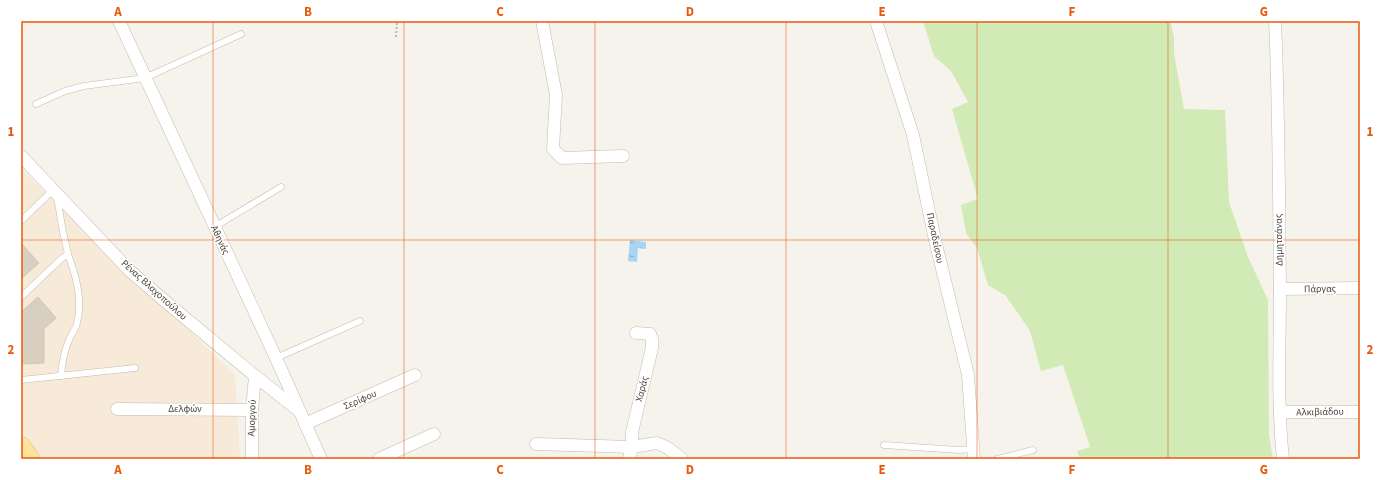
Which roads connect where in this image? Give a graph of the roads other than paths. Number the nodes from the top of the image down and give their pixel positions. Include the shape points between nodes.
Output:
1 (119, 21) edge
2 (542, 21) edge
3 (876, 21) edge
4 (1275, 21) edge
5 (241, 34) dead end
6 (145, 78) junction
7 (36, 104) dead end
8 (21, 156) edge
9 (623, 156) dead end
10 (281, 186) dead end
11 (54, 192) junction
12 (21, 221) edge
13 (214, 227) junction
14 (68, 254) junction
15 (1360, 288) edge
16 (1280, 289) junction
17 (21, 297) edge
18 (360, 321) dead end
19 (636, 333) dead end
20 (276, 358) junction
21 (135, 368) dead end
22 (414, 375) dead end
23 (61, 376) junction
24 (254, 376) junction
25 (21, 380) edge
26 (118, 409) dead end
27 (252, 410) junction
28 (299, 410) junction
29 (1280, 412) junction
30 (1360, 412) edge
31 (305, 424) junction
32 (434, 434) dead end
33 (536, 444) dead end
34 (884, 445) dead end
35 (21, 446) edge
36 (632, 447) junction
37 (1033, 450) dead end
38 (974, 454) edge
39 (30, 459) edge
40 (252, 459) edge
41 (321, 459) edge
42 (379, 459) edge
43 (629, 459) edge
44 (682, 459) edge
45 (997, 459) edge
46 (1283, 459) edge

1 - 6 street, Αθηνάς
2 - 9 street via 556,95 553,149 562,158
3 - 38 street, Παραδείσου via 913,135 968,375
4 - 16 street, Δημητσάνας
5 - 6 lane
6 - 7 lane via 84,86
6 - 13 street, Αθηνάς
8 - 11 street, Ρένας Βλαχοπούλου
10 - 13 lane
11 - 12 lane
11 - 14 lane
11 - 24 street, Ρένας Βλαχοπούλου via 130,271
13 - 20 street, Αθηνάς
14 - 17 lane
14 - 23 lane via 79,292 79,309 77,324 63,358
15 - 16 street, Πάργας
16 - 29 street, Δημητσάνας
18 - 20 lane
19 - 36 street, Χαράς via 650,334 652,348 632,432
20 - 28 street, Αθηνάς
21 - 23 lane
22 - 31 street, Σερίφου
23 - 25 lane
24 - 27 street, Αμοργού
24 - 28 street, Ρένας Βλαχοπούλου
26 - 27 street, Δελφών
27 - 40 street, Αμοργού
28 - 31 street, Αθηνάς
29 - 30 street, Αλκιβιάδου
29 - 46 street, Δημητσάνας
31 - 41 street, Αθηνάς
32 - 42 street
33 - 36 street
34 - 38 lane via 958,450
35 - 39 main road
36 - 43 street, Χαράς
36 - 44 street via 657,443
37 - 45 lane

